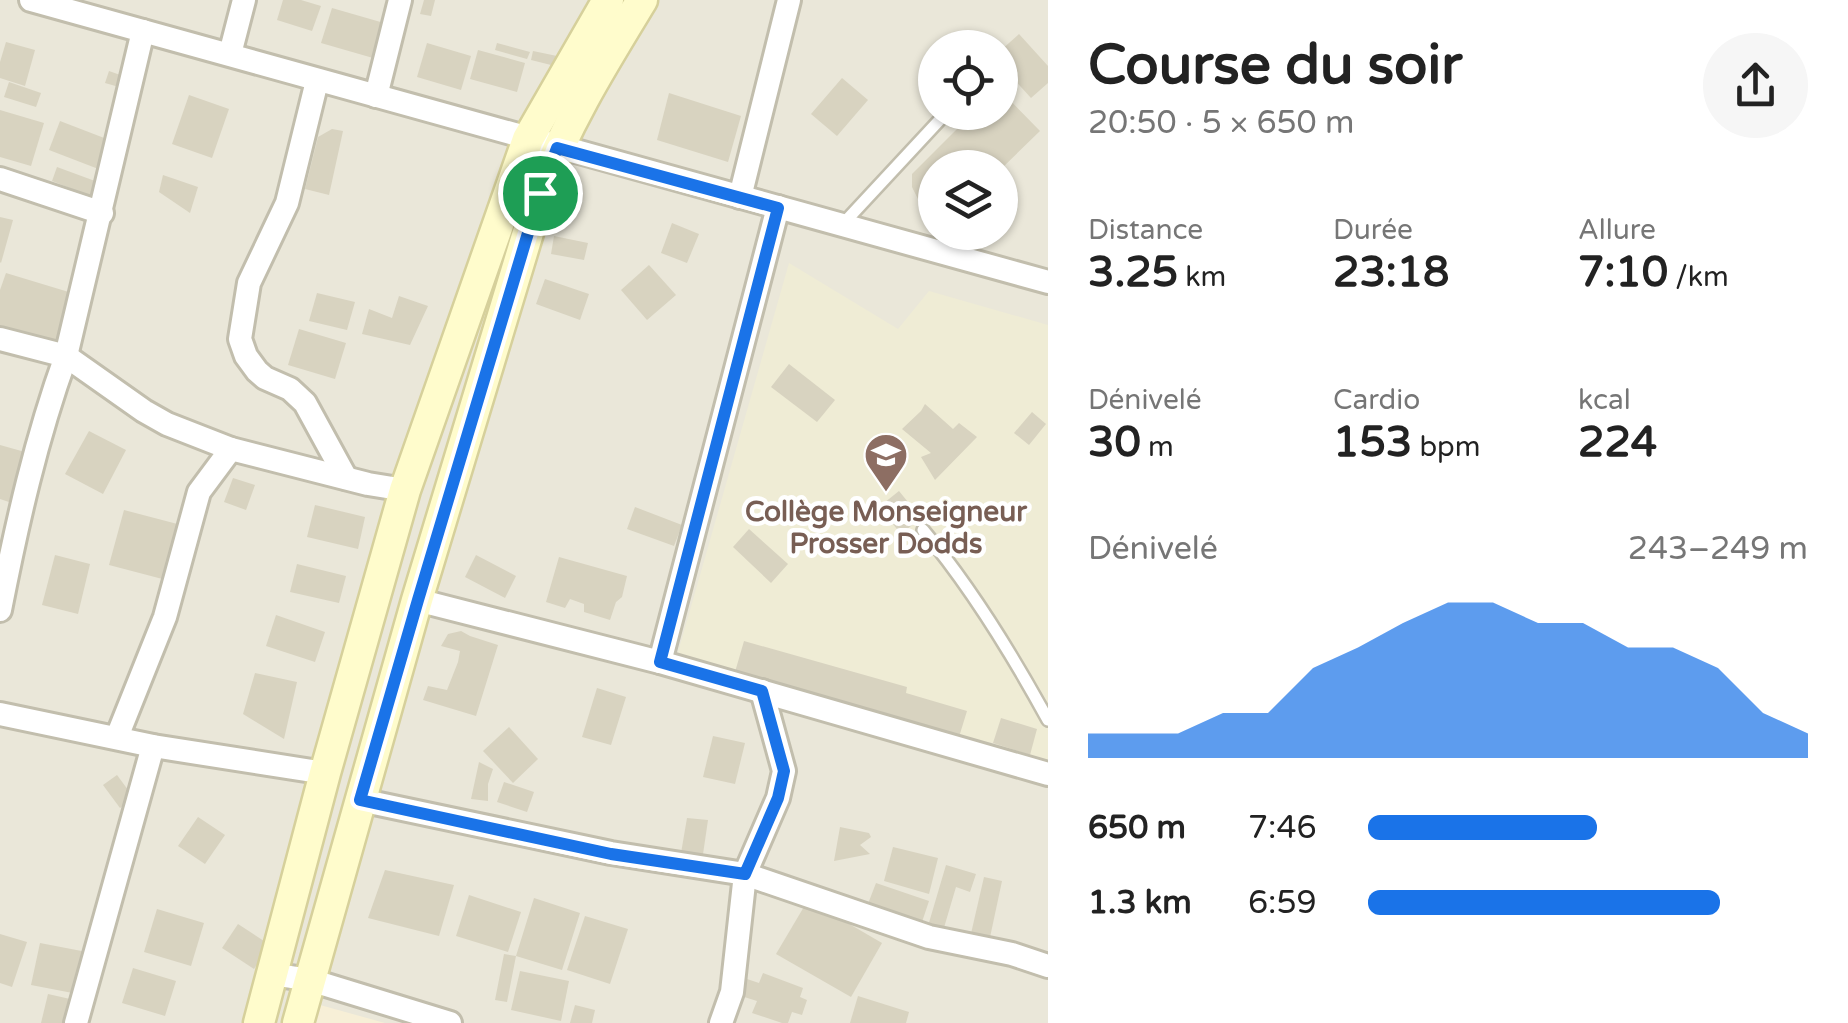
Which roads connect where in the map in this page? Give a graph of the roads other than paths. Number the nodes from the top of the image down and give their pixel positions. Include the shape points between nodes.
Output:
1 (30, 0) edge
2 (244, 0) edge
3 (400, 0) edge
4 (608, 0) edge
5 (642, 0) edge
6 (790, 0) edge
7 (143, 31) junction
8 (230, 54) junction
9 (317, 81) junction
10 (376, 96) junction
11 (930, 130) edge
12 (543, 144) junction
13 (0, 179) edge
14 (740, 197) junction
15 (778, 208) junction
16 (102, 212) junction
17 (842, 226) junction
18 (1048, 282) edge
19 (0, 339) edge
20 (66, 356) junction
21 (231, 449) junction
22 (346, 478) junction
23 (406, 490) junction
24 (10, 508) edge
25 (923, 530) dead end
26 (418, 600) junction
27 (0, 610) edge
28 (660, 662) junction
29 (762, 691) junction
30 (0, 714) edge
31 (1048, 720) edge
32 (117, 737) junction
33 (153, 746) junction
34 (325, 773) junction
35 (1048, 774) edge
36 (360, 800) junction
37 (745, 874) junction
38 (1048, 966) edge
39 (272, 974) junction
40 (310, 980) junction
41 (76, 1023) edge
42 (259, 1023) edge
43 (298, 1023) edge
44 (450, 1023) edge
45 (721, 1023) edge

1 - 7 street
2 - 8 street
3 - 10 street
4 - 12 street
5 - 12 street via 590,86
6 - 14 street
7 - 8 street
7 - 16 street
8 - 9 street
9 - 10 street
9 - 22 street via 287,203 249,284 240,339 257,372 304,403
10 - 12 street
11 - 17 lane
12 - 14 street
12 - 23 street
12 - 26 street via 540,193
13 - 16 street
14 - 15 street
15 - 17 street
15 - 28 street
16 - 20 street
17 - 18 street
19 - 20 street
20 - 21 street via 167,424
20 - 24 street
21 - 22 street
21 - 32 street via 198,492 165,617
22 - 23 street
23 - 34 street
24 - 27 street
25 - 31 lane
26 - 28 street
26 - 36 street
28 - 29 street
29 - 35 street
29 - 37 street via 784,771
30 - 32 street
32 - 33 street
33 - 34 street
33 - 41 street
34 - 39 street
36 - 37 street via 611,854
36 - 40 street
37 - 38 street via 929,937
37 - 45 street via 732,992
39 - 40 street
39 - 42 street
40 - 43 street
40 - 44 street

